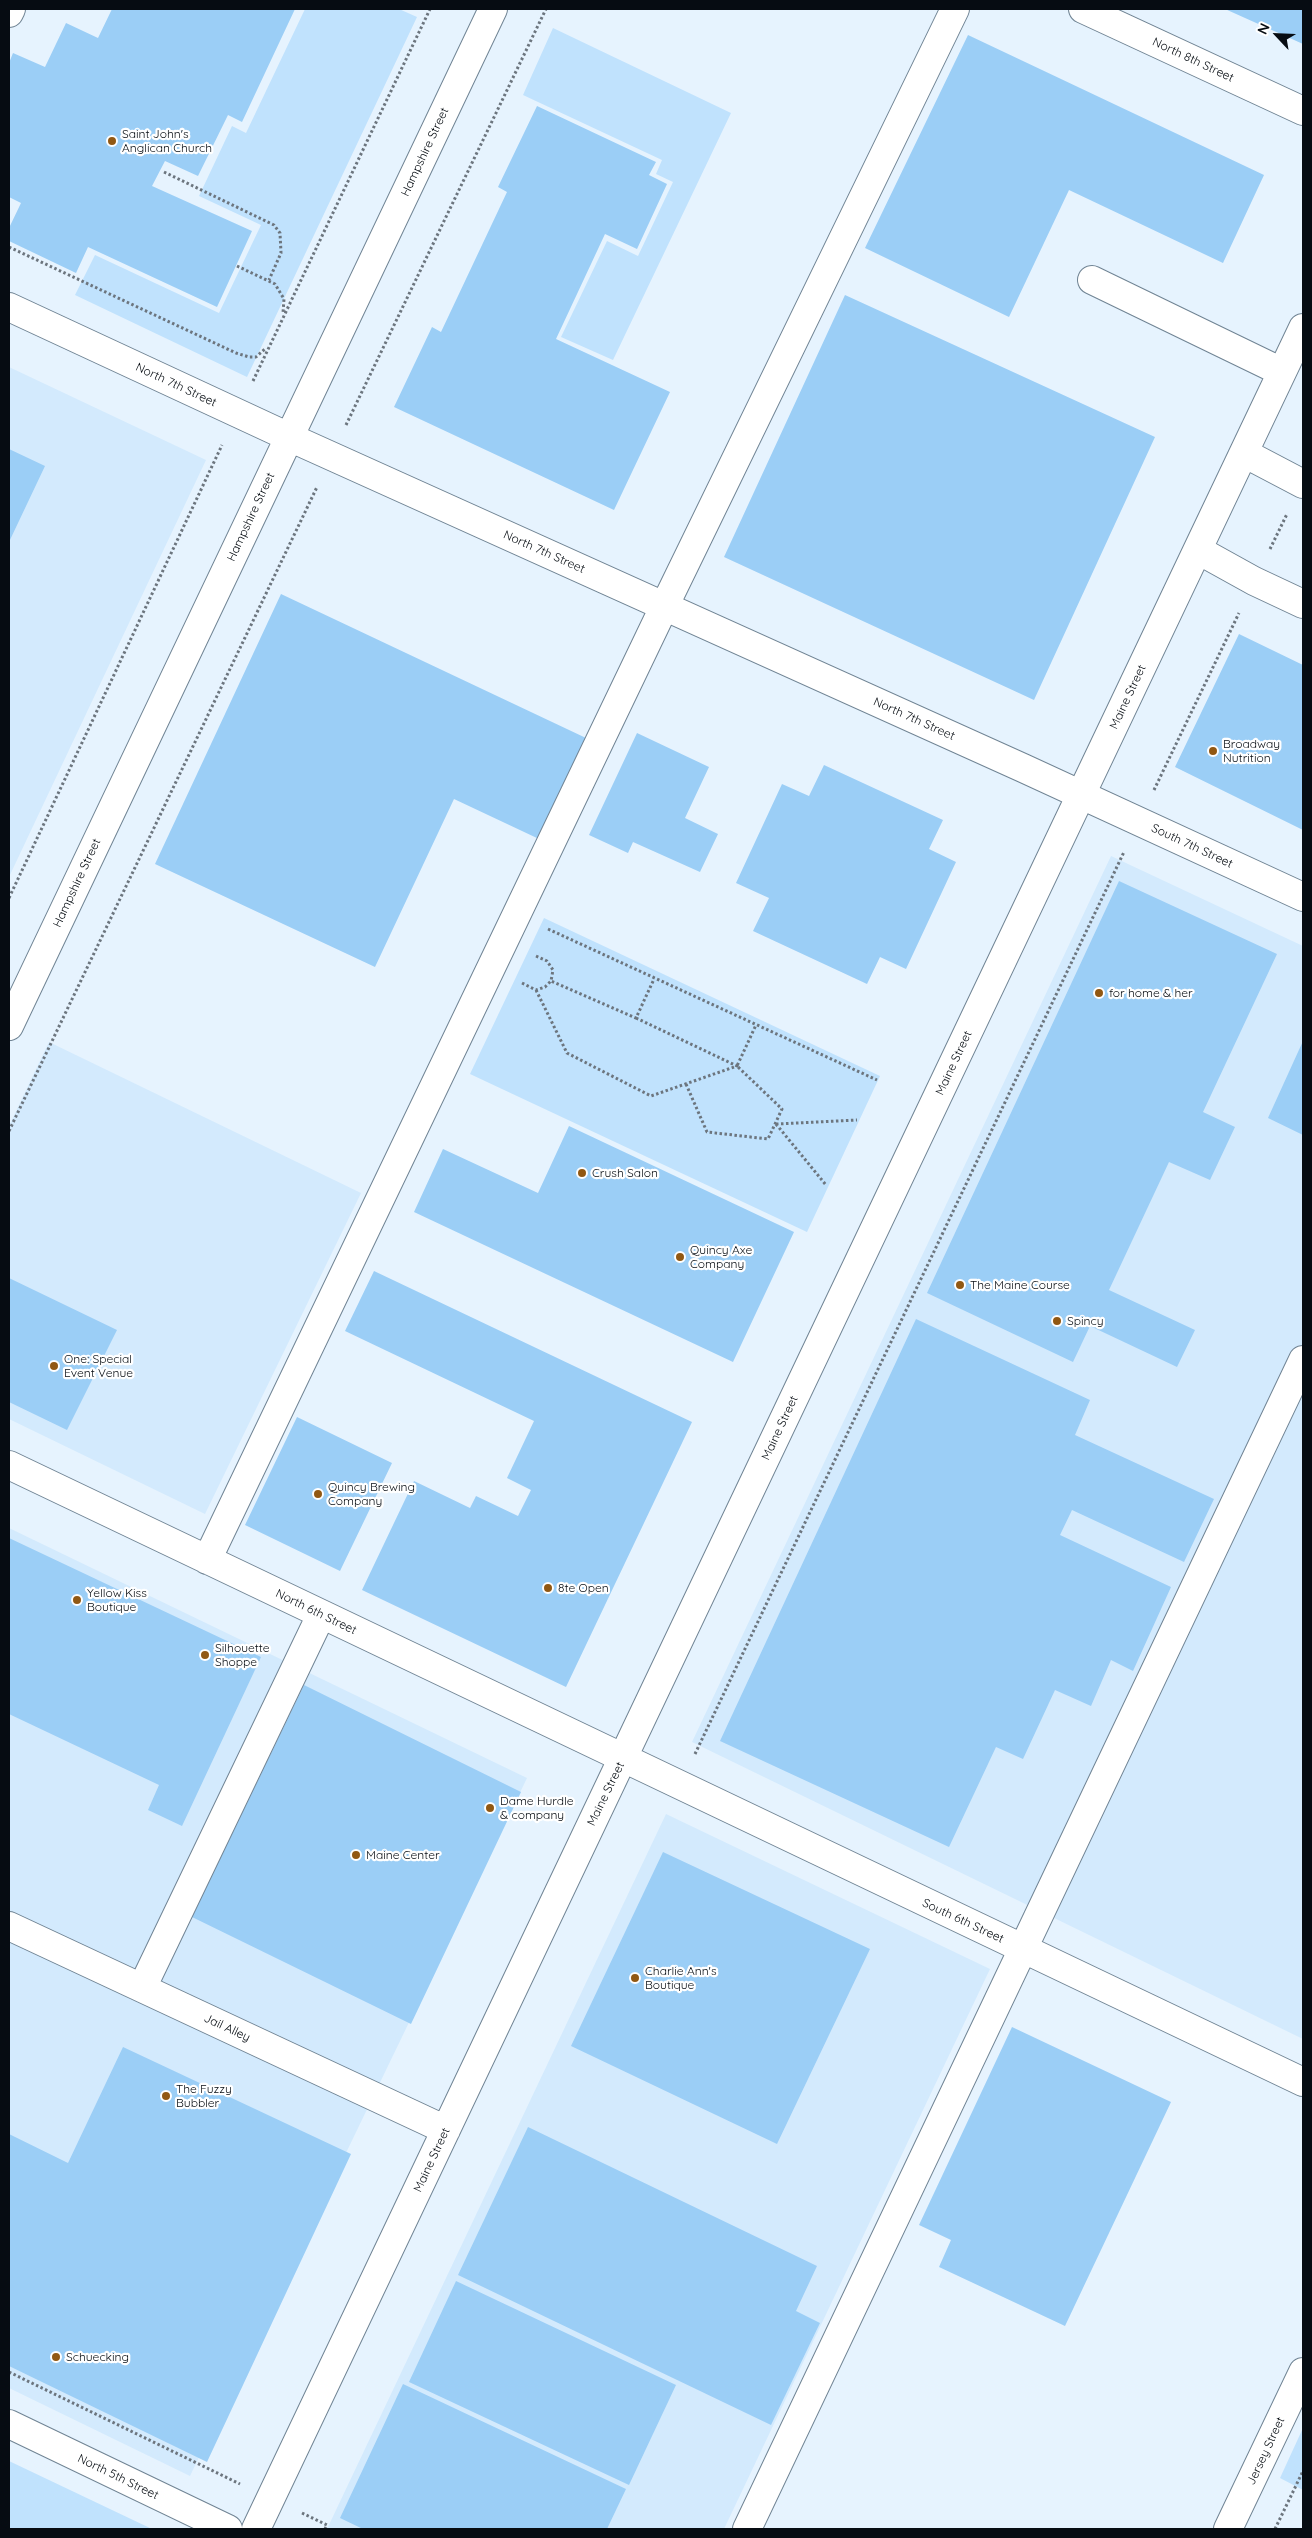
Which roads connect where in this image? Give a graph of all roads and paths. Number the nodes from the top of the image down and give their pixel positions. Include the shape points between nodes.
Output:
1 (11, 9) edge
2 (430, 9) edge
3 (493, 9) edge
4 (546, 9) edge
5 (955, 9) edge
6 (1082, 9) edge
7 (9, 13) edge
8 (1303, 111) edge
9 (164, 172) dead end
10 (9, 247) edge
11 (236, 266) dead end
12 (269, 280) junction
13 (1092, 280) dead end
14 (9, 307) edge
15 (1303, 328) edge
16 (274, 335) junction
17 (1282, 372) junction
18 (237, 413) junction
19 (289, 437) junction
20 (1244, 453) junction
21 (332, 456) junction
22 (1302, 484) edge
23 (1198, 550) junction
24 (1254, 581) junction
25 (1303, 604) edge
26 (664, 607) junction
27 (1081, 795) junction
28 (1138, 822) junction
29 (1303, 897) edge
30 (9, 898) edge
31 (518, 915) junction
32 (505, 941) junction
33 (654, 979) junction
34 (536, 990) dead end
35 (636, 1018) junction
36 (756, 1025) junction
37 (9, 1026) edge
38 (737, 1066) junction
39 (876, 1080) dead end
40 (686, 1084) junction
41 (857, 1120) dead end
42 (776, 1124) junction
43 (9, 1131) edge
44 (826, 1185) dead end
45 (1303, 1360) edge
46 (9, 1465) edge
47 (207, 1560) junction
48 (321, 1615) junction
49 (623, 1760) junction
50 (679, 1786) junction
51 (9, 1926) edge
52 (1024, 1950) junction
53 (142, 1988) junction
54 (1303, 2082) edge
55 (446, 2130) junction
56 (9, 2372) edge
57 (1303, 2372) edge
58 (9, 2424) edge
59 (1303, 2471) edge
60 (271, 2499) junction
61 (228, 2529) edge
62 (256, 2529) edge
63 (325, 2529) edge
64 (746, 2529) edge
65 (1228, 2529) edge
66 (1275, 2529) edge

1 - 7 street
2 - 16 path
3 - 19 street, Hampshire Street
4 - 21 path
5 - 26 street
6 - 8 street, North 8th Street
9 - 12 path via 274,225 282,243
10 - 16 path via 236,354 248,357 262,353
11 - 12 path
12 - 16 path via 284,299 283,312
13 - 17 street
14 - 18 street, North 7th Street
15 - 17 street, Maine Street
16 - 18 path
17 - 20 street, Maine Street
18 - 19 street, North 7th Street
18 - 30 path
19 - 21 street, North 7th Street
19 - 37 street, Hampshire Street
20 - 22 street
20 - 23 street, Maine Street
21 - 26 street, North 7th Street
21 - 43 path
22 - 24 path
23 - 24 street
23 - 27 street, Maine Street
24 - 25 street
24 - 28 path
26 - 27 street, North 7th Street
26 - 31 street
27 - 28 street, South 7th Street
27 - 49 street, Maine Street
28 - 29 street, South 7th Street
28 - 50 path
31 - 32 street
31 - 33 path
32 - 35 path via 547,961 553,970 552,981
32 - 47 street
33 - 35 path
33 - 36 path
34 - 40 path via 567,1053 651,1096
35 - 38 path
36 - 38 path
36 - 39 path
38 - 40 path
38 - 42 path via 782,1109
40 - 42 path via 707,1132 768,1139
41 - 42 path
42 - 44 path
45 - 52 street
46 - 47 street, North 6th Street
47 - 48 street, North 6th Street
48 - 49 street, North 6th Street
48 - 53 street
49 - 50 street, South 6th Street
49 - 55 street, Maine Street
50 - 52 street, South 6th Street
51 - 53 street, Jail Alley
52 - 54 street, South 6th Street
52 - 64 street
53 - 55 street, Jail Alley
55 - 60 street, Maine Street
56 - 60 path
57 - 65 street, Jersey Street
58 - 61 street, North 5th Street
59 - 66 path
60 - 62 street, Maine Street
60 - 63 path via 327,2525

